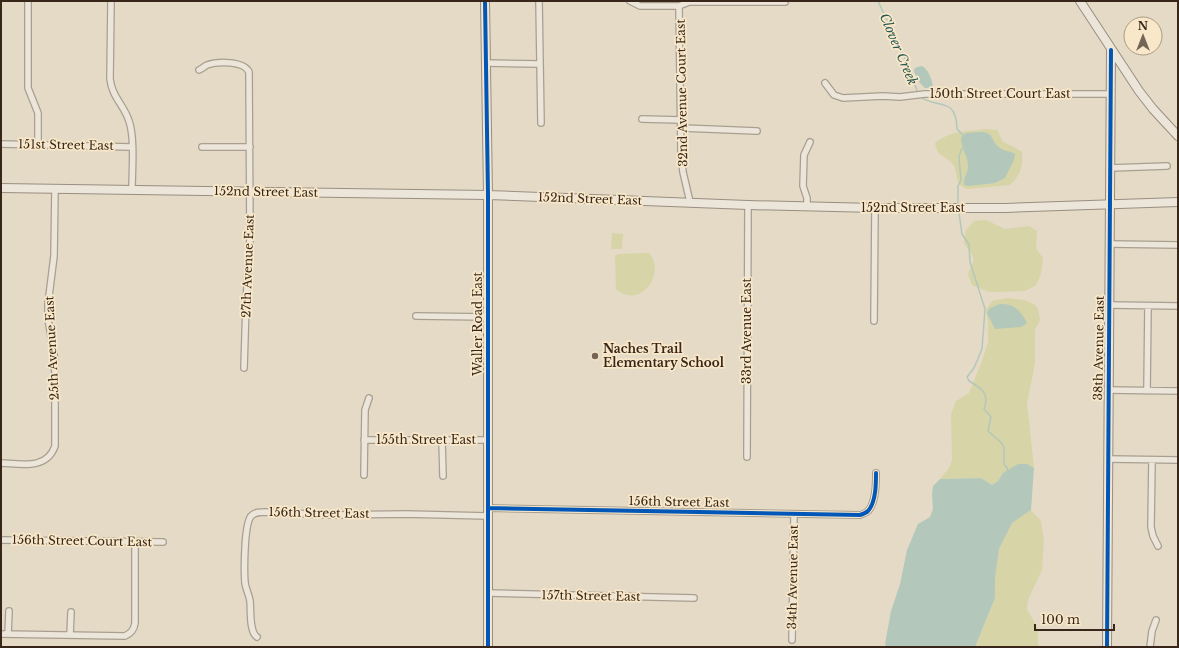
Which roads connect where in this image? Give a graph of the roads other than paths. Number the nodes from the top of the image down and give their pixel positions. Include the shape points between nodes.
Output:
1 (28, 1) edge
2 (111, 1) edge
3 (485, 1) edge
4 (539, 1) edge
5 (630, 1) edge
6 (1080, 1) edge
7 (785, 2) edge
8 (679, 6) junction
9 (1111, 50) junction
10 (486, 63) junction
11 (540, 64) junction
12 (199, 70) dead end
13 (1126, 72) junction
14 (1111, 79) junction
15 (825, 83) dead end
16 (1111, 94) junction
17 (642, 119) dead end
18 (681, 120) junction
19 (540, 123) dead end
20 (682, 128) junction
21 (757, 131) dead end
22 (1178, 136) edge
23 (810, 142) dead end
24 (1, 144) edge
25 (38, 144) junction
26 (132, 147) junction
27 (202, 147) dead end
28 (250, 147) junction
29 (1167, 166) dead end
30 (1110, 168) junction
31 (1, 188) edge
32 (55, 189) junction
33 (132, 190) junction
34 (250, 192) junction
35 (488, 195) junction
36 (690, 202) junction
37 (1178, 202) edge
38 (1110, 204) junction
39 (748, 205) junction
40 (807, 207) junction
41 (875, 208) junction
42 (1110, 244) junction
43 (1178, 245) edge
44 (1109, 305) junction
45 (1148, 306) junction
46 (1178, 306) edge
47 (416, 316) dead end
48 (488, 317) junction
49 (874, 321) dead end
50 (244, 368) dead end
51 (1108, 390) junction
52 (1147, 391) junction
53 (1178, 391) edge
54 (369, 398) dead end
55 (364, 440) junction
56 (442, 440) junction
57 (488, 440) junction
58 (747, 457) dead end
59 (1108, 459) junction
60 (1152, 460) junction
61 (1178, 460) edge
62 (1, 463) edge
63 (876, 473) dead end
64 (364, 475) dead end
65 (443, 476) dead end
66 (488, 512) junction
67 (794, 514) junction
68 (1, 540) edge
69 (135, 542) junction
70 (163, 542) dead end
71 (1158, 546) dead end
72 (488, 593) junction
73 (694, 598) dead end
74 (9, 610) dead end
75 (71, 612) dead end
76 (1156, 620) dead end
77 (1, 634) edge
78 (8, 634) junction
79 (70, 635) junction
80 (257, 637) dead end
81 (792, 640) dead end
82 (488, 647) edge
83 (1107, 647) edge
84 (1150, 647) edge

1 - 25 street via 28,88 38,113
2 - 26 street via 111,84 115,97 129,121
3 - 10 main road, Waller Road East
4 - 11 street
5 - 8 street via 640,6
6 - 9 main road
7 - 8 street via 689,2
8 - 18 street, 32nd Avenue Court East
9 - 13 main road
9 - 14 main road, 38th Avenue East
10 - 11 street
10 - 35 main road, Waller Road East
11 - 19 street
12 - 28 street, 27th Avenue East via 215,64 239,64 248,68
13 - 14 main road
13 - 22 main road via 1153,109
14 - 16 main road, 38th Avenue East
15 - 16 street, 150th Street Court East via 834,95 843,98 925,94
16 - 30 main road, 38th Avenue East
17 - 18 street
18 - 20 street, 32nd Avenue Court East
20 - 21 street
20 - 36 street, 32nd Avenue Court East via 684,172
23 - 40 street via 804,155 803,186
24 - 25 street, 151st Street East
25 - 26 street, 151st Street East
26 - 33 street
27 - 28 street
28 - 34 street, 27th Avenue East
29 - 30 street
30 - 38 main road, 38th Avenue East
31 - 32 main road, 152nd Street East
32 - 33 main road, 152nd Street East
32 - 62 street, 25th Avenue East via 54,256 48,304 55,370 53,451 44,461 35,464
33 - 34 main road, 152nd Street East
34 - 35 main road, 152nd Street East
34 - 50 street, 27th Avenue East
35 - 36 main road, 152nd Street East
35 - 48 main road, Waller Road East
36 - 39 main road, 152nd Street East
37 - 38 main road, 152nd Street East
38 - 41 main road, 152nd Street East
38 - 42 main road, 38th Avenue East
39 - 40 main road, 152nd Street East
39 - 58 street, 33rd Avenue East
40 - 41 main road, 152nd Street East
41 - 49 street
42 - 43 street
42 - 44 main road, 38th Avenue East
44 - 45 street
44 - 51 main road, 38th Avenue East
45 - 46 street
45 - 52 street
47 - 48 street
48 - 57 main road, Waller Road East
51 - 52 street
51 - 59 main road, 38th Avenue East
52 - 53 street
54 - 55 street via 365,410
55 - 56 street, 155th Street East
55 - 64 street
56 - 57 street, 155th Street East
56 - 65 street
57 - 66 main road, Waller Road East
59 - 60 street
59 - 83 main road, 38th Avenue East
60 - 61 street
60 - 71 street via 1151,527
63 - 67 street, 156th Street East via 874,496 868,511 860,515
66 - 67 street, 156th Street East
66 - 72 main road, Waller Road East
66 - 80 street, 156th Street East via 331,516 256,513 248,523 244,565 252,629
67 - 81 street, 34th Avenue East
68 - 69 street, 156th Street Court East
69 - 70 street, 156th Street Court East
69 - 79 street via 135,623 132,632 124,636
72 - 73 street, 157th Street East
72 - 82 main road, Waller Road East
74 - 78 street
75 - 79 street
76 - 84 street
77 - 78 street
78 - 79 street

